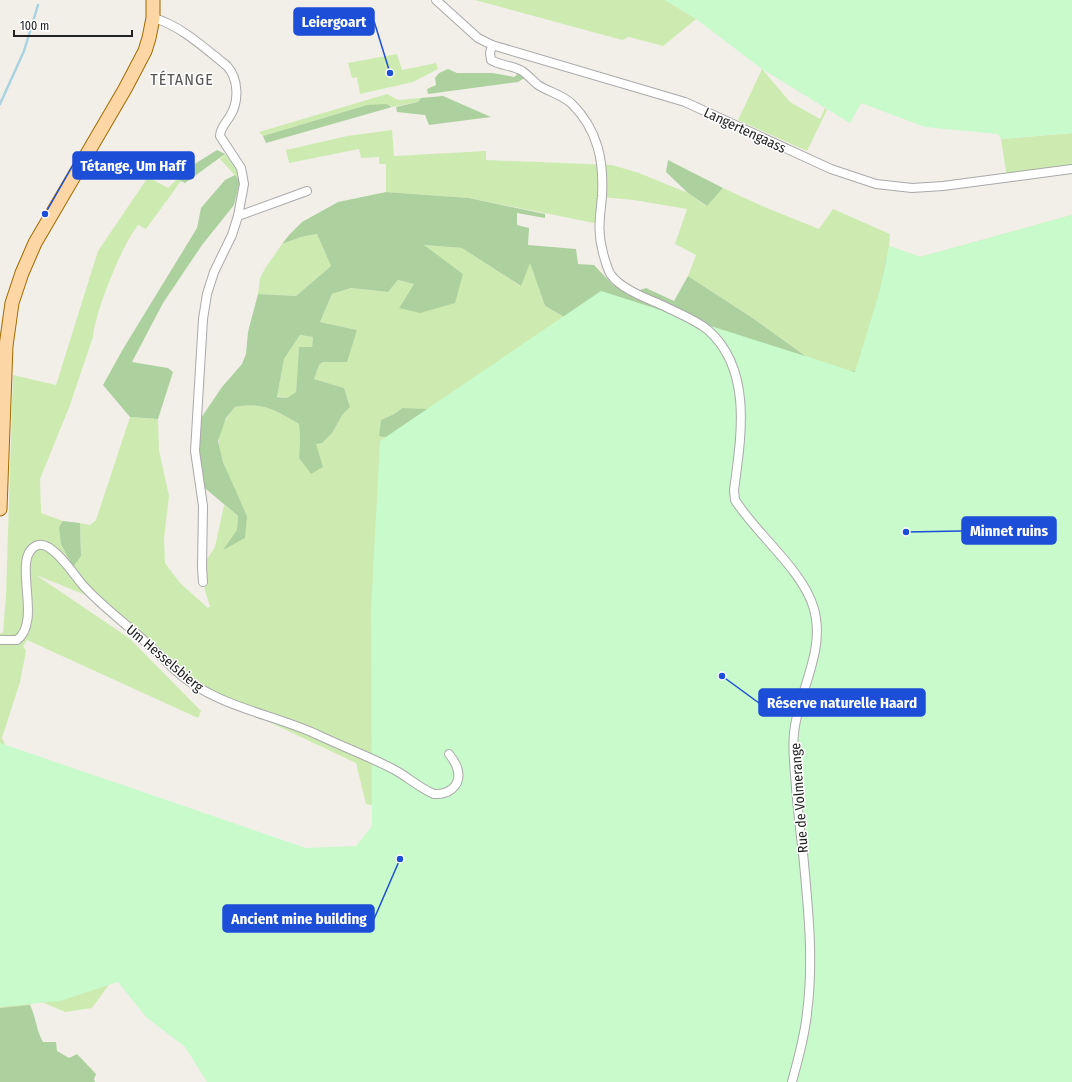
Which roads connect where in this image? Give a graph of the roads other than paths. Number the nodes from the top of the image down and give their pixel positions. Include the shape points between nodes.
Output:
1 (153, 0) edge
2 (436, 0) edge
3 (153, 18) junction
4 (492, 45) junction
5 (1072, 169) edge
6 (307, 191) dead end
7 (238, 216) junction
8 (0, 509) edge
9 (204, 582) dead end
10 (0, 640) edge
11 (449, 754) dead end
12 (792, 1082) edge

1 - 3 main road
2 - 4 street, Langertengaass via 478,38
3 - 7 street via 192,38 231,71 236,99 220,136 241,168 244,184
3 - 8 main road via 145,51 35,243 12,303 6,346
4 - 5 street, Langertengaass via 685,102 831,169 876,184 912,188 943,186
4 - 12 street, Rue de Volmerange via 491,60 522,71 539,86 570,103 588,122 602,165 600,241 611,275 618,283 634,292 689,318 707,330 722,345 736,377 741,424 735,500 802,583 814,610 816,645 794,732 794,758 807,896 810,986 801,1048
6 - 7 street
7 - 9 street via 214,272 203,319 195,451 204,506
10 - 11 street, Um Hesselsbierg via 17,640 24,633 29,600 26,565 33,548 45,545 56,552 84,587 179,674 219,700 306,730 393,769 434,794 450,792 458,779 456,763

